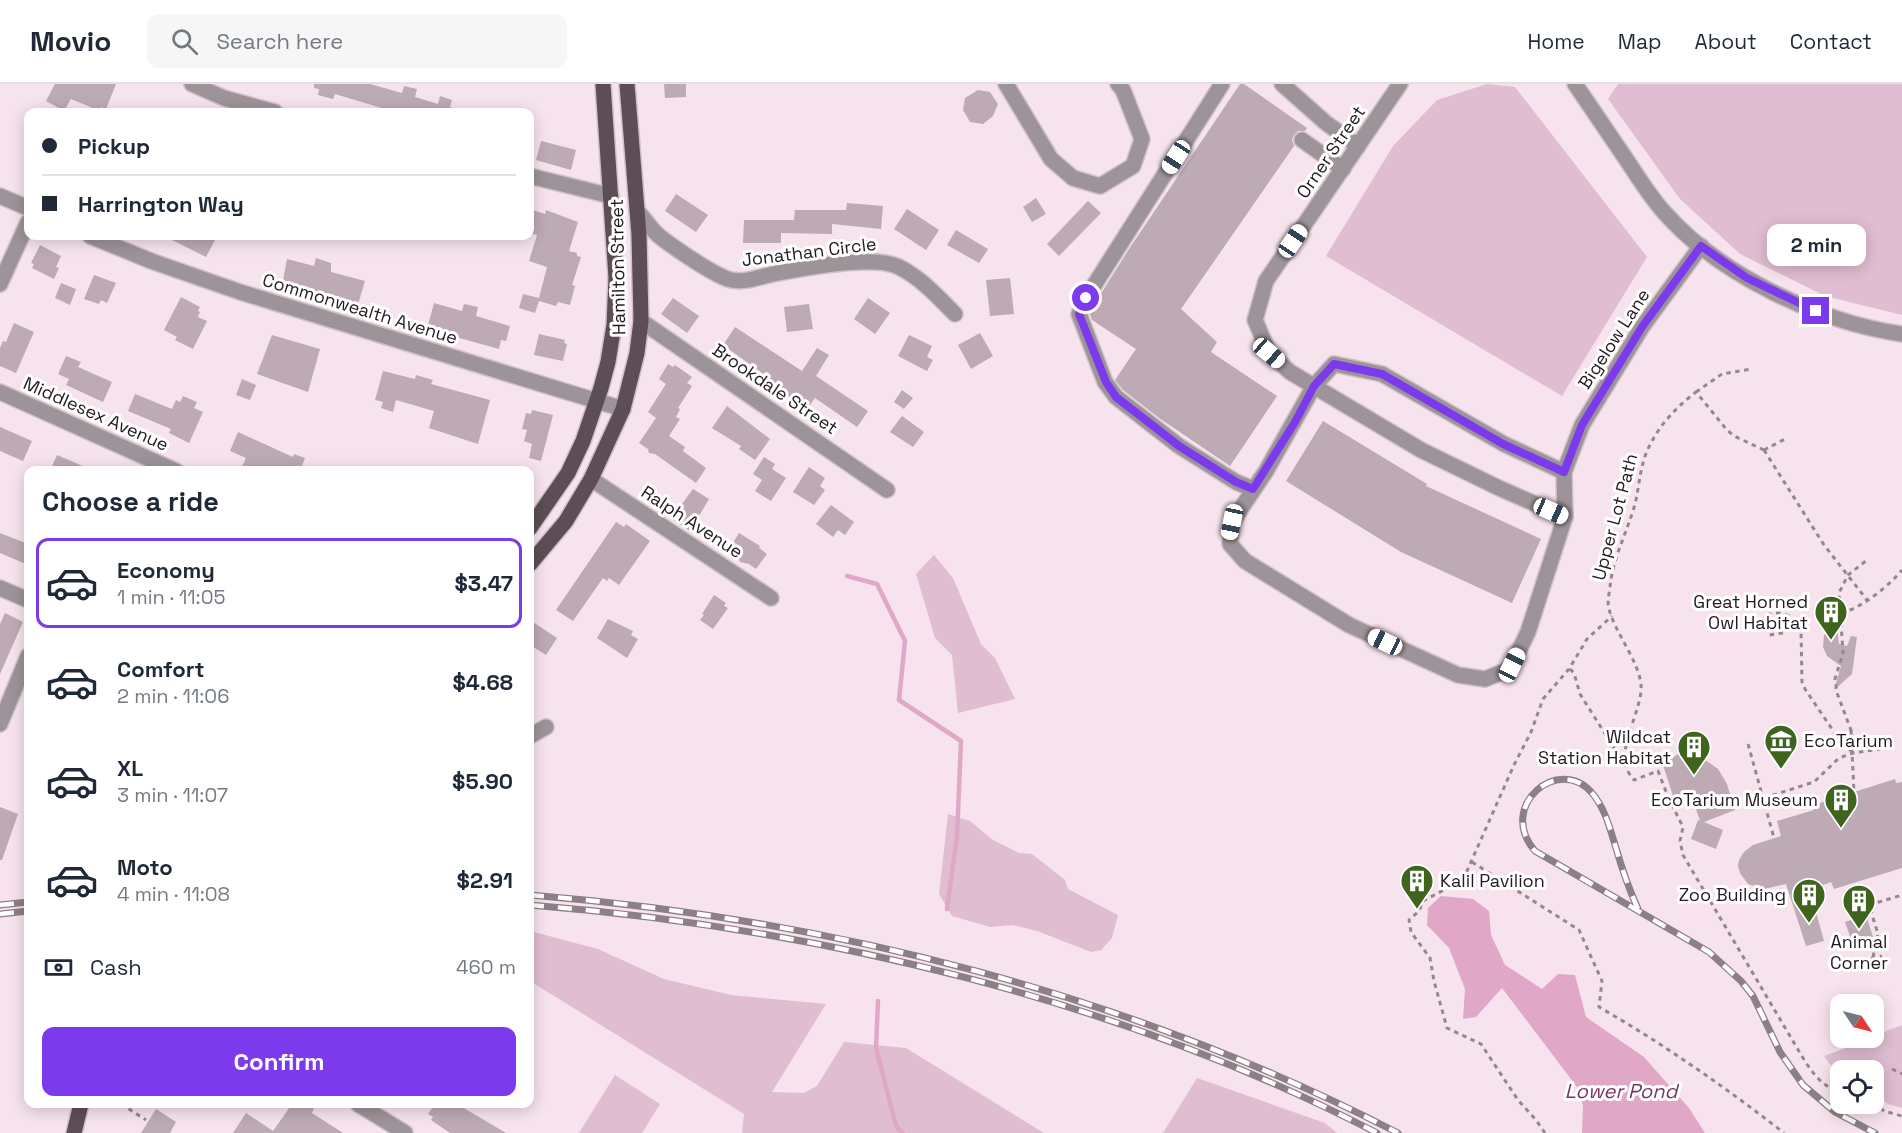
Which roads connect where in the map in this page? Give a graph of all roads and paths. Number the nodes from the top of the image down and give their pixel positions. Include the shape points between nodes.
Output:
1 (192, 84) edge
2 (603, 84) edge
3 (627, 84) edge
4 (1006, 84) edge
5 (1118, 84) edge
6 (1222, 84) edge
7 (1282, 84) edge
8 (1400, 84) edge
9 (1575, 84) edge
10 (260, 108) edge
11 (1302, 140) dead end
12 (1358, 146) junction
13 (1343, 169) junction
14 (534, 177) edge
15 (0, 196) edge
16 (611, 196) junction
17 (24, 206) edge
18 (638, 212) junction
19 (24, 231) edge
20 (100, 240) edge
21 (1701, 246) junction
22 (0, 284) edge
23 (955, 314) dead end
24 (641, 321) junction
25 (1902, 334) edge
26 (1752, 369) dead end
27 (1314, 386) junction
28 (0, 392) edge
29 (1696, 392) junction
30 (597, 401) junction
31 (623, 409) junction
32 (1785, 439) dead end
33 (1764, 450) junction
34 (165, 466) edge
35 (1564, 472) junction
36 (591, 479) junction
37 (1253, 489) junction
38 (887, 490) dead end
39 (1564, 517) junction
40 (534, 522) edge
41 (534, 559) edge
42 (1867, 560) dead end
43 (1902, 570) edge
44 (1848, 575) junction
45 (0, 588) edge
46 (771, 597) dead end
47 (24, 598) edge
48 (1867, 600) junction
49 (1841, 612) junction
50 (1612, 616) junction
51 (1783, 633) dead end
52 (24, 666) edge
53 (1569, 669) junction
54 (0, 724) edge
55 (546, 727) dead end
56 (1851, 730) junction
57 (534, 734) edge
58 (1836, 735) junction
59 (1748, 744) dead end
60 (1880, 749) dead end
61 (1853, 753) junction
62 (1626, 768) junction
63 (1854, 792) dead end
64 (1764, 798) junction
65 (1774, 838) dead end
66 (1472, 862) junction
67 (1902, 895) edge
68 (1882, 956) dead end
69 (1873, 957) junction
70 (1845, 964) dead end
71 (1892, 1069) dead end
72 (1902, 1074) edge
73 (1830, 1087) edge
74 (80, 1108) edge
75 (127, 1108) edge
76 (364, 1108) edge
77 (1884, 1111) edge
78 (1902, 1116) edge
79 (146, 1120) dead end
80 (398, 1131) edge
81 (74, 1133) edge
82 (1545, 1133) edge
83 (1784, 1133) edge

1 - 10 street
2 - 16 main road, Hamilton Street
3 - 18 main road, Hamilton Street
4 - 5 street via 1051,159 1073,178 1100,186 1133,166 1142,139
6 - 37 street via 1079,314 1106,382 1116,397 1179,446
7 - 12 street
8 - 12 street, Orner Street
9 - 21 street via 1656,203
11 - 13 street
12 - 13 street, Orner Street
13 - 27 street, Orner Street via 1266,281 1255,320 1269,353
14 - 16 street
15 - 17 street
16 - 30 main road, Hamilton Street via 616,278 614,325
18 - 23 street, Jonathan Circle via 657,235 730,280 886,262 920,281
18 - 24 main road, Hamilton Street
19 - 22 street
20 - 30 street, Commonwealth Avenue via 240,292
21 - 25 street via 1747,278 1801,305 1862,326
21 - 35 street, Bigelow Lane via 1642,327 1582,425
24 - 31 main road, Hamilton Street
24 - 38 street, Brookdale Street
26 - 29 path, Upper Lot Path via 1722,374
27 - 35 street via 1334,364 1382,374 1503,444
27 - 37 street
27 - 39 street, Orner Street via 1421,450
28 - 34 street, Middlesex Avenue
29 - 33 path via 1734,436
29 - 50 path, Upper Lot Path via 1664,422 1649,446 1635,504 1611,572 1608,607
30 - 31 street, Commonwealth Avenue
30 - 40 main road, Hamilton Street via 568,473
31 - 36 main road, Hamilton Street
32 - 33 path
33 - 44 path via 1824,545
35 - 39 street
36 - 41 main road, Hamilton Street via 566,521
36 - 46 street, Ralph Avenue
37 - 39 street via 1232,522 1230,536 1230,544 1245,561 1349,625 1458,675 1485,679 1512,665 1528,632
42 - 44 path
43 - 48 path
44 - 48 path
44 - 49 path via 1839,593
45 - 47 street
48 - 49 path
49 - 56 path via 1843,653 1835,679
50 - 53 path via 1587,639
50 - 62 path, Upper Lot Path via 1641,684 1628,738
51 - 58 path via 1768,635 1765,616 1784,614 1797,622 1801,629 1802,682
52 - 54 street
53 - 62 path
53 - 66 path via 1543,699
55 - 57 street
56 - 58 path
56 - 61 path
58 - 61 path
59 - 64 path
60 - 61 path
61 - 63 path
61 - 64 path via 1839,758 1814,782
62 - 73 path via 1634,780 1658,771 1683,827 1683,855 1797,1048 1816,1078
64 - 65 path
66 - 82 path via 1463,880 1423,901 1409,920 1411,932 1430,958 1448,1028 1481,1044
66 - 83 path via 1579,930 1602,981 1599,1007 1720,1083
67 - 69 path via 1869,905 1878,934
68 - 69 path
69 - 70 path
71 - 72 path
74 - 81 main road
75 - 79 path
76 - 80 street
77 - 78 path

